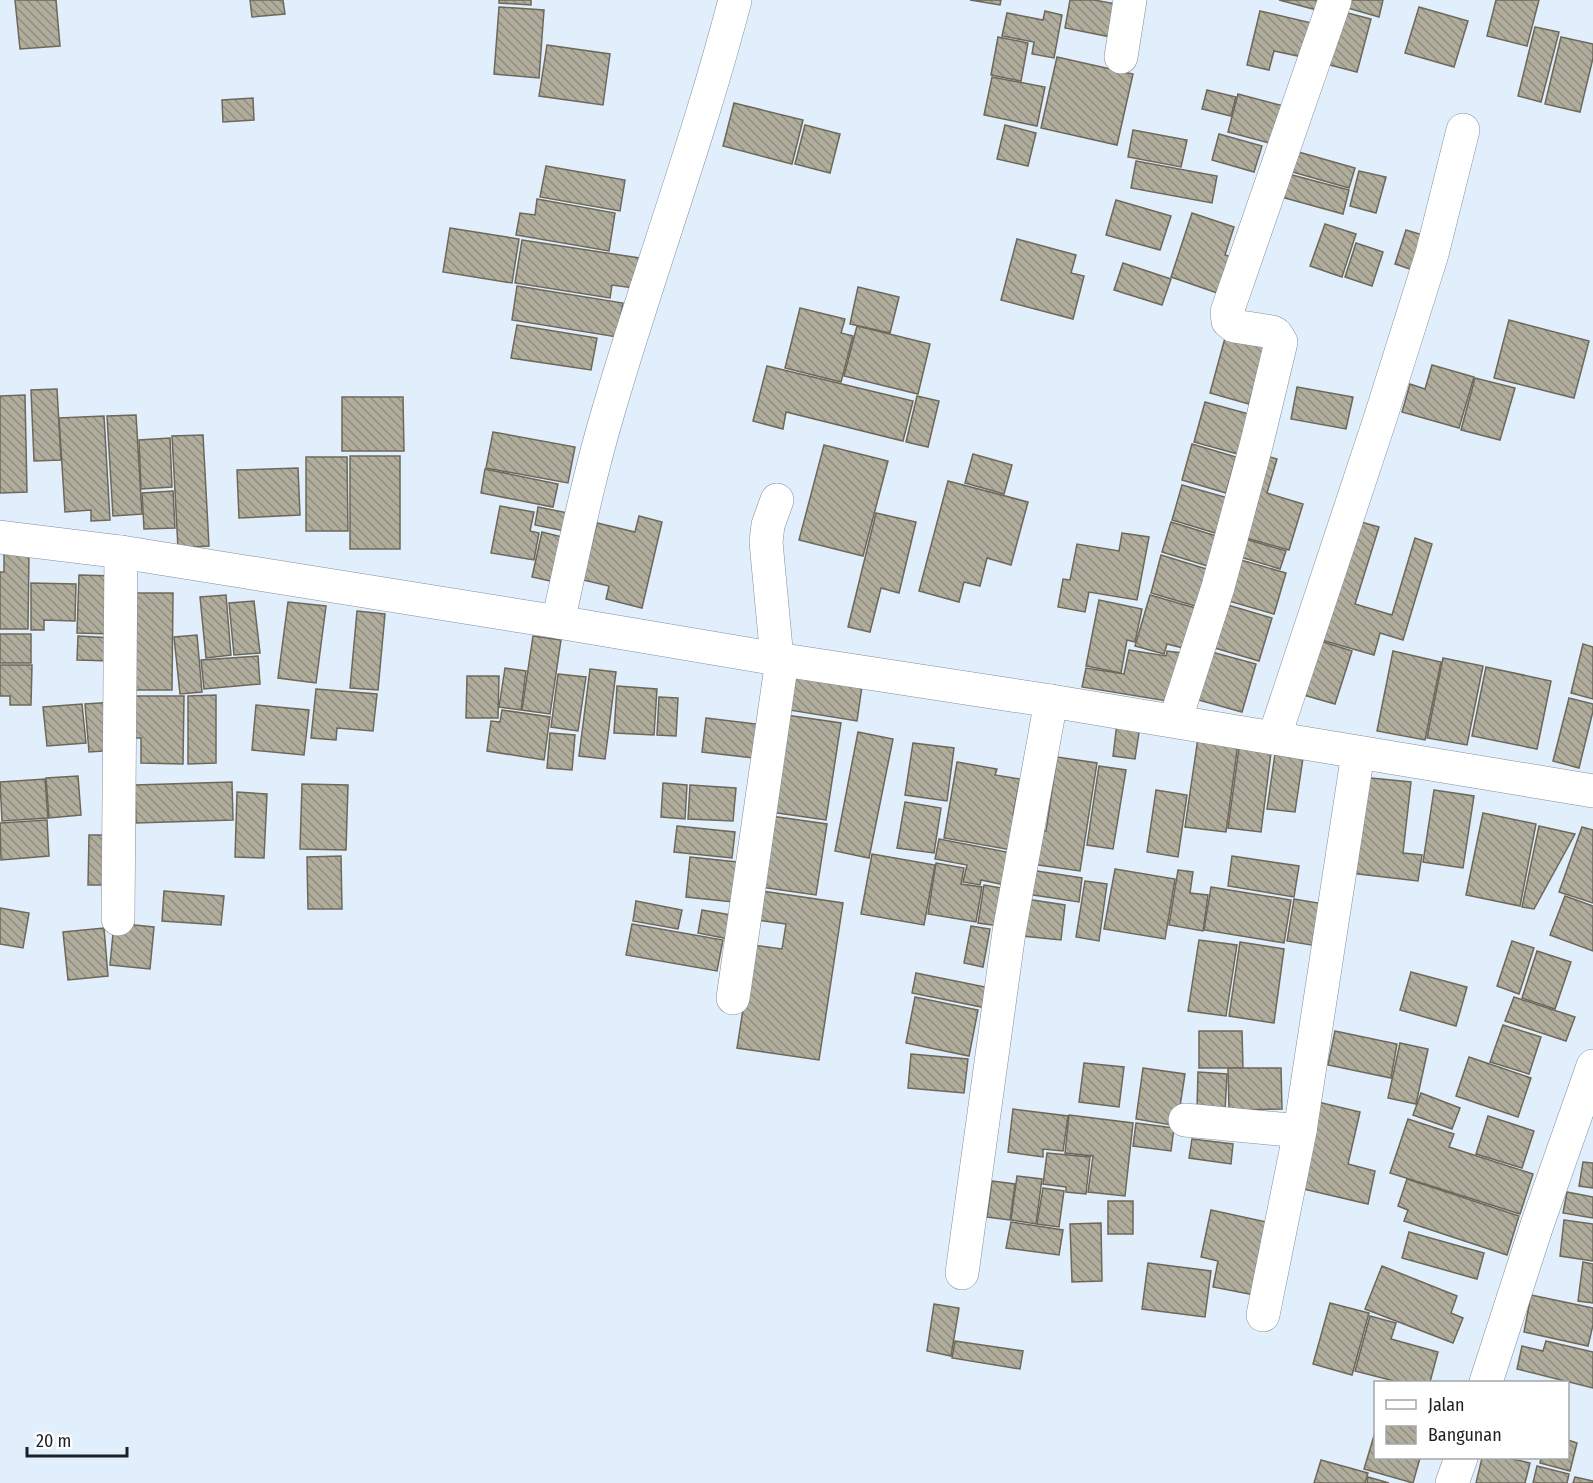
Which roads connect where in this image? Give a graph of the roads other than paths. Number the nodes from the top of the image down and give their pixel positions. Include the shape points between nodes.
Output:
1 (735, 0) edge
2 (1130, 0) edge
3 (1335, 0) edge
4 (1121, 57) dead end
5 (1463, 130) dead end
6 (777, 500) dead end
7 (0, 537) edge
8 (121, 552) junction
9 (558, 621) junction
10 (779, 660) junction
11 (1051, 701) junction
12 (1174, 721) junction
13 (1274, 738) junction
14 (1358, 753) junction
15 (1593, 791) edge
16 (118, 919) dead end
17 (733, 998) dead end
18 (1593, 1066) edge
19 (1185, 1120) dead end
20 (1299, 1131) junction
21 (962, 1273) dead end
22 (1263, 1315) dead end
23 (1487, 1381) edge
24 (1461, 1459) edge
25 (1452, 1483) edge

1 - 9 street via 696,139 609,409
2 - 4 street
3 - 12 street via 1227,312 1228,321 1234,326 1272,332 1281,342 1218,587
5 - 13 street via 1432,254
6 - 10 street via 766,542
7 - 8 street
8 - 9 street
8 - 16 street
9 - 10 street
10 - 11 street
10 - 17 street
11 - 12 street
11 - 21 street via 1010,932
12 - 13 street
13 - 14 street
14 - 15 street
14 - 20 street
18 - 23 street
19 - 20 street
20 - 22 street
24 - 25 street

